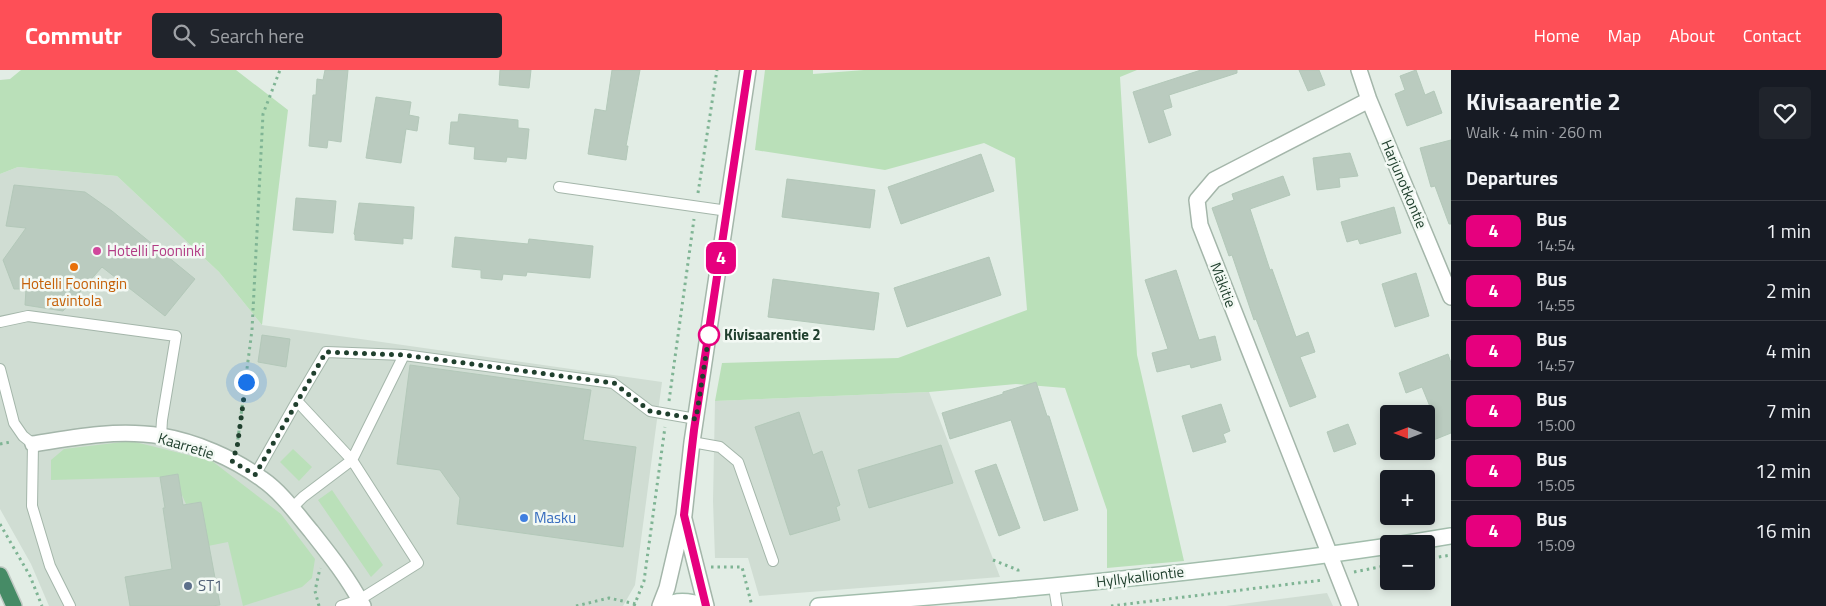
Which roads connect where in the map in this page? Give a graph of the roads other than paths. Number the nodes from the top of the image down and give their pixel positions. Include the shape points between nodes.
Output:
1 (748, 70) edge
2 (1359, 70) edge
3 (1369, 100) junction
4 (559, 187) dead end
5 (728, 211) junction
6 (1451, 297) edge
7 (0, 322) edge
8 (404, 355) junction
9 (0, 369) edge
10 (298, 401) junction
11 (696, 419) junction
12 (161, 436) junction
13 (692, 442) junction
14 (33, 444) junction
15 (352, 460) junction
16 (255, 475) junction
17 (292, 508) junction
18 (684, 515) junction
19 (1451, 536) edge
20 (1435, 539) edge
21 (1380, 547) edge
22 (1330, 555) junction
23 (773, 560) dead end
24 (0, 575) edge
25 (1054, 587) junction
26 (890, 600) junction
27 (361, 603) edge
28 (14, 606) edge
29 (70, 606) edge
30 (341, 606) edge
31 (660, 606) edge
32 (665, 606) edge
33 (705, 606) edge
34 (818, 606) edge
35 (867, 606) edge
36 (1057, 606) edge
37 (1350, 606) edge

1 - 5 street
2 - 3 street, Harjunotkontie
3 - 6 street, Harjunotkontie
3 - 22 street, Mäkitie via 1214,180 1197,200 1200,226
4 - 5 lane
5 - 11 street
7 - 12 lane via 28,316 176,336
8 - 10 lane via 326,352
8 - 11 lane via 614,383 650,411
8 - 15 lane
9 - 14 lane via 14,424
10 - 15 lane
10 - 16 lane
11 - 13 street
12 - 14 street, Kaarretie via 95,434
12 - 16 street, Kaarretie via 194,445
13 - 18 street
13 - 23 lane via 720,447 738,462
14 - 29 lane via 32,506 50,566
15 - 17 lane
15 - 27 lane via 418,563
16 - 17 street, Kaarretie
17 - 27 street, Kaarretie via 331,557
18 - 31 street
18 - 33 street
19 - 20 street
21 - 22 street, Hyllykalliontie
22 - 25 street, Hyllykalliontie
22 - 37 street, Mäkitie
24 - 28 highway
25 - 26 street, Hyllykalliontie
25 - 36 lane
26 - 34 street, Hyllykalliontie
26 - 35 street, Hyllykalliontie
27 - 30 lane
32 - 33 street via 681,601

